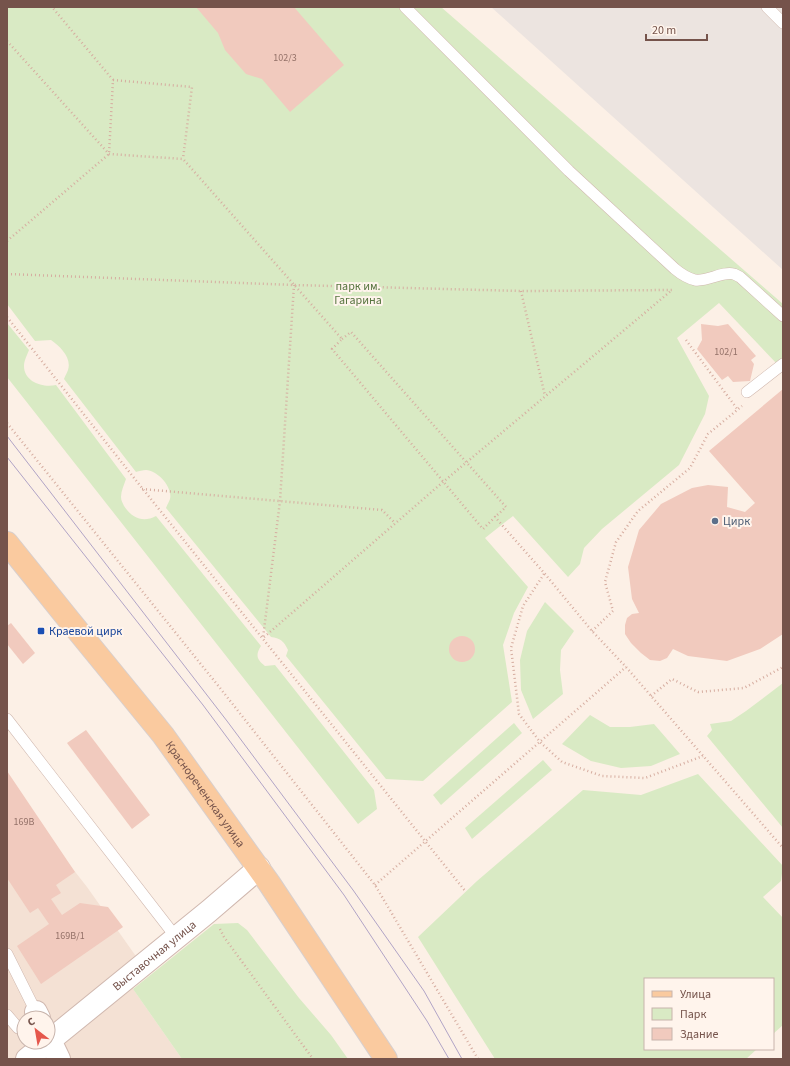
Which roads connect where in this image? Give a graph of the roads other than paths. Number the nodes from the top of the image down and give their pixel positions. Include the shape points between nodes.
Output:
1 (405, 7) edge
2 (767, 7) edge
3 (783, 23) edge
4 (783, 316) edge
5 (783, 364) edge
6 (747, 392) dead end
7 (7, 543) edge
8 (7, 719) edge
9 (259, 868) junction
10 (172, 932) dead end
11 (7, 954) edge
12 (35, 1010) edge
13 (7, 1015) edge
14 (16, 1026) edge
15 (56, 1039) edge
16 (41, 1050) edge
17 (27, 1059) edge
18 (386, 1059) edge

1 - 4 lane via 570,171 682,275 701,280 733,274 740,277
2 - 3 lane
5 - 6 lane
7 - 9 main road, Краснореченская улица via 163,735
8 - 10 lane
9 - 15 street, Выставочная улица
9 - 18 main road, Краснореченская улица
11 - 12 lane
13 - 14 lane
16 - 17 street, Выставочная улица

